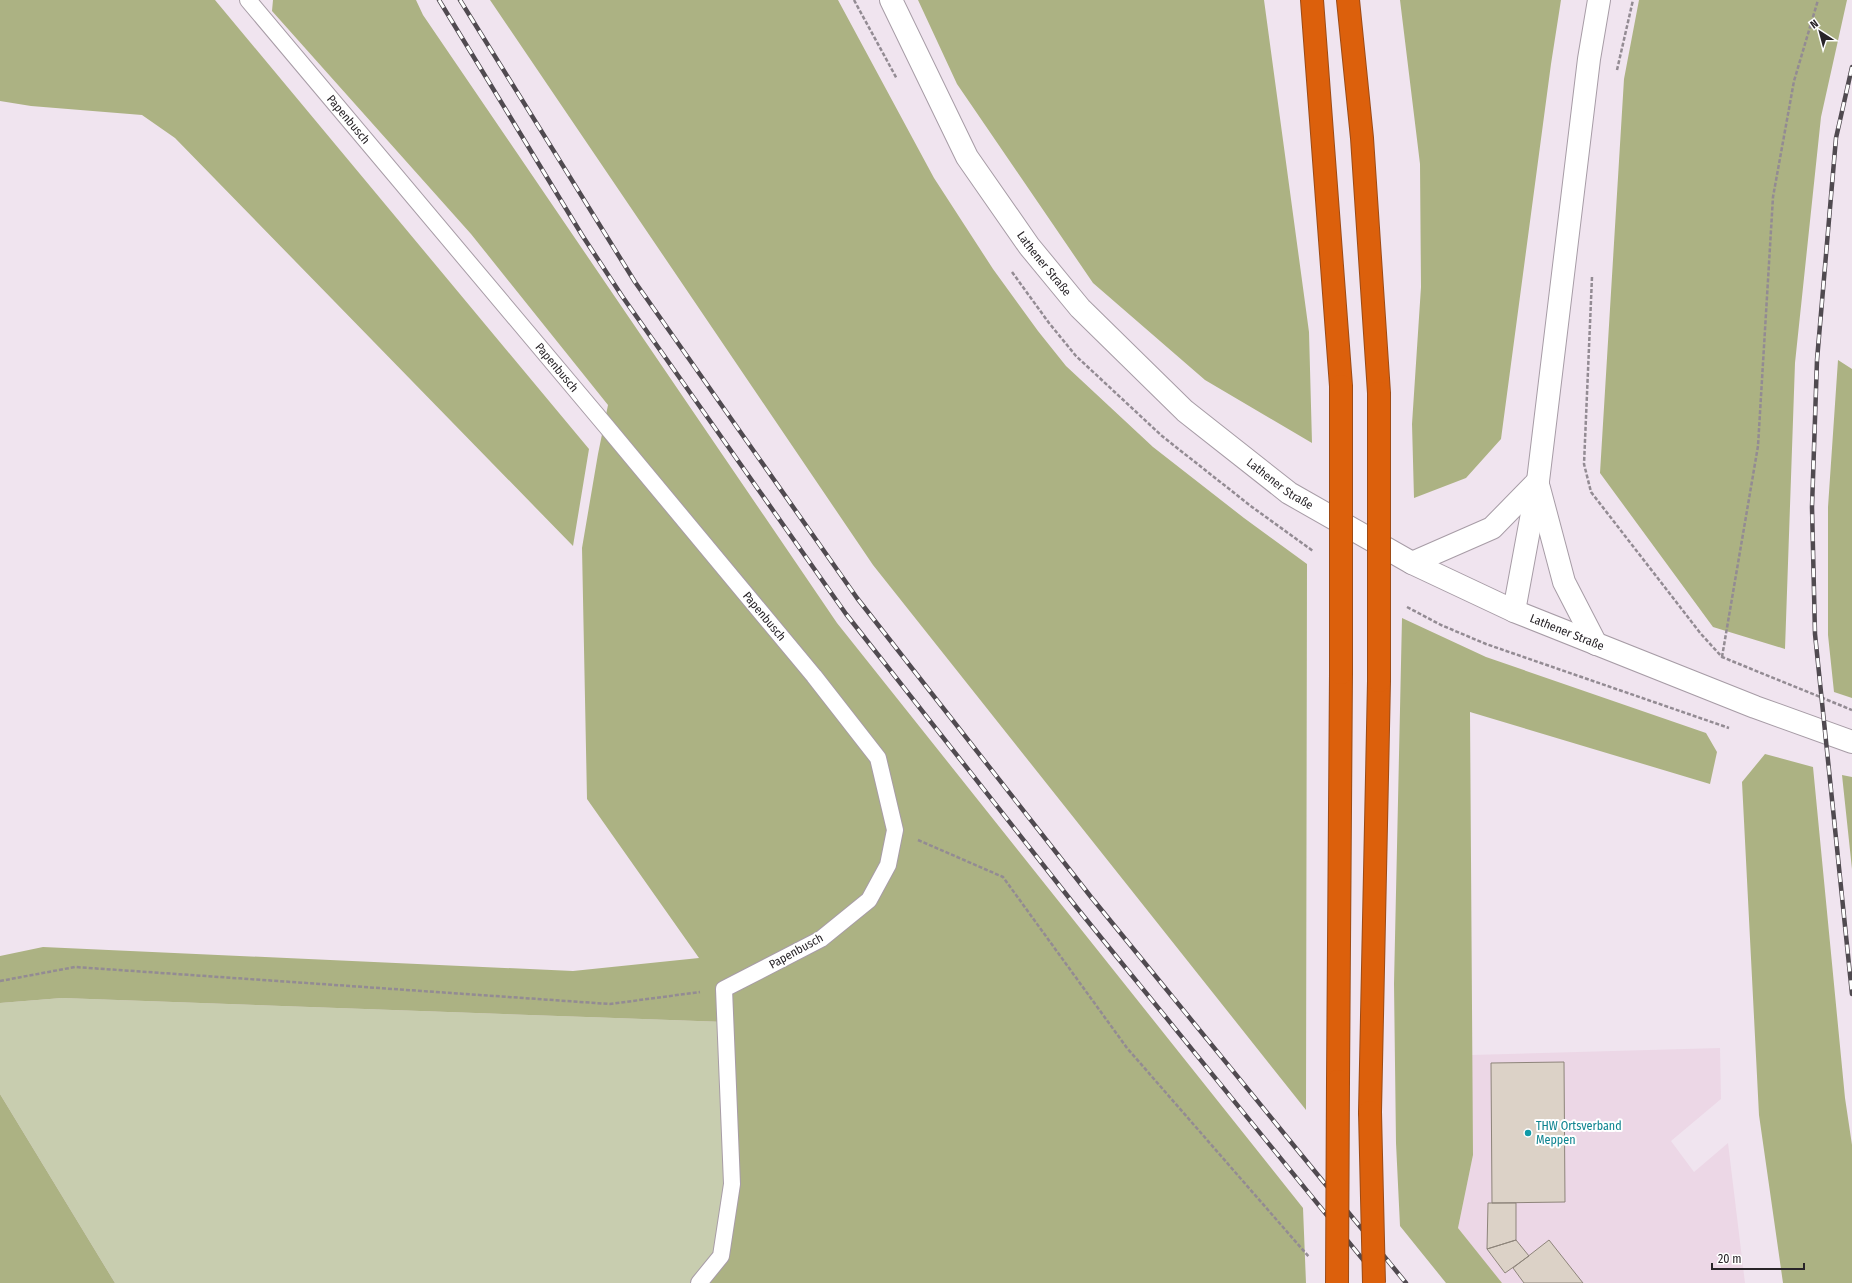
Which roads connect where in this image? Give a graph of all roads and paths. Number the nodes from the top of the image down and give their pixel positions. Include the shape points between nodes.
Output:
1 (248, 0) edge
2 (891, 0) edge
3 (1312, 0) edge
4 (1348, 0) edge
5 (1599, 0) edge
6 (1633, 0) edge
7 (1818, 0) edge
8 (1616, 75) dead end
9 (1592, 270) dead end
10 (1538, 481) junction
11 (1412, 563) junction
12 (1514, 611) junction
13 (1596, 644) junction
14 (1722, 657) junction
15 (1852, 710) edge
16 (1852, 742) edge
17 (895, 830) junction
18 (0, 981) edge
19 (724, 989) junction
20 (1311, 1259) dead end
21 (699, 1283) edge
22 (1337, 1283) edge
23 (1374, 1283) edge

1 - 17 lane, Papenbusch via 814,676 878,758
2 - 11 street, Lathener Straße via 967,157 1029,246 1080,308 1185,411 1289,493
3 - 22 highway, bridge via 1341,386
4 - 23 highway, bridge via 1362,138 1379,393 1379,681 1370,1112
5 - 10 street via 1588,67
6 - 8 path
7 - 14 path via 1794,81 1773,197 1758,446
9 - 14 path via 1584,464 1591,492 1701,634
10 - 11 street via 1492,528
10 - 12 street
10 - 13 street via 1564,582
11 - 12 street, Lathener Straße
12 - 13 street, Lathener Straße
13 - 16 street, Lathener Straße
14 - 15 path
17 - 19 lane, Papenbusch via 888,866 869,900 821,939
17 - 20 path via 1003,877 1127,1048
18 - 19 path via 75,967 610,1004
19 - 21 lane via 732,1184 721,1256

